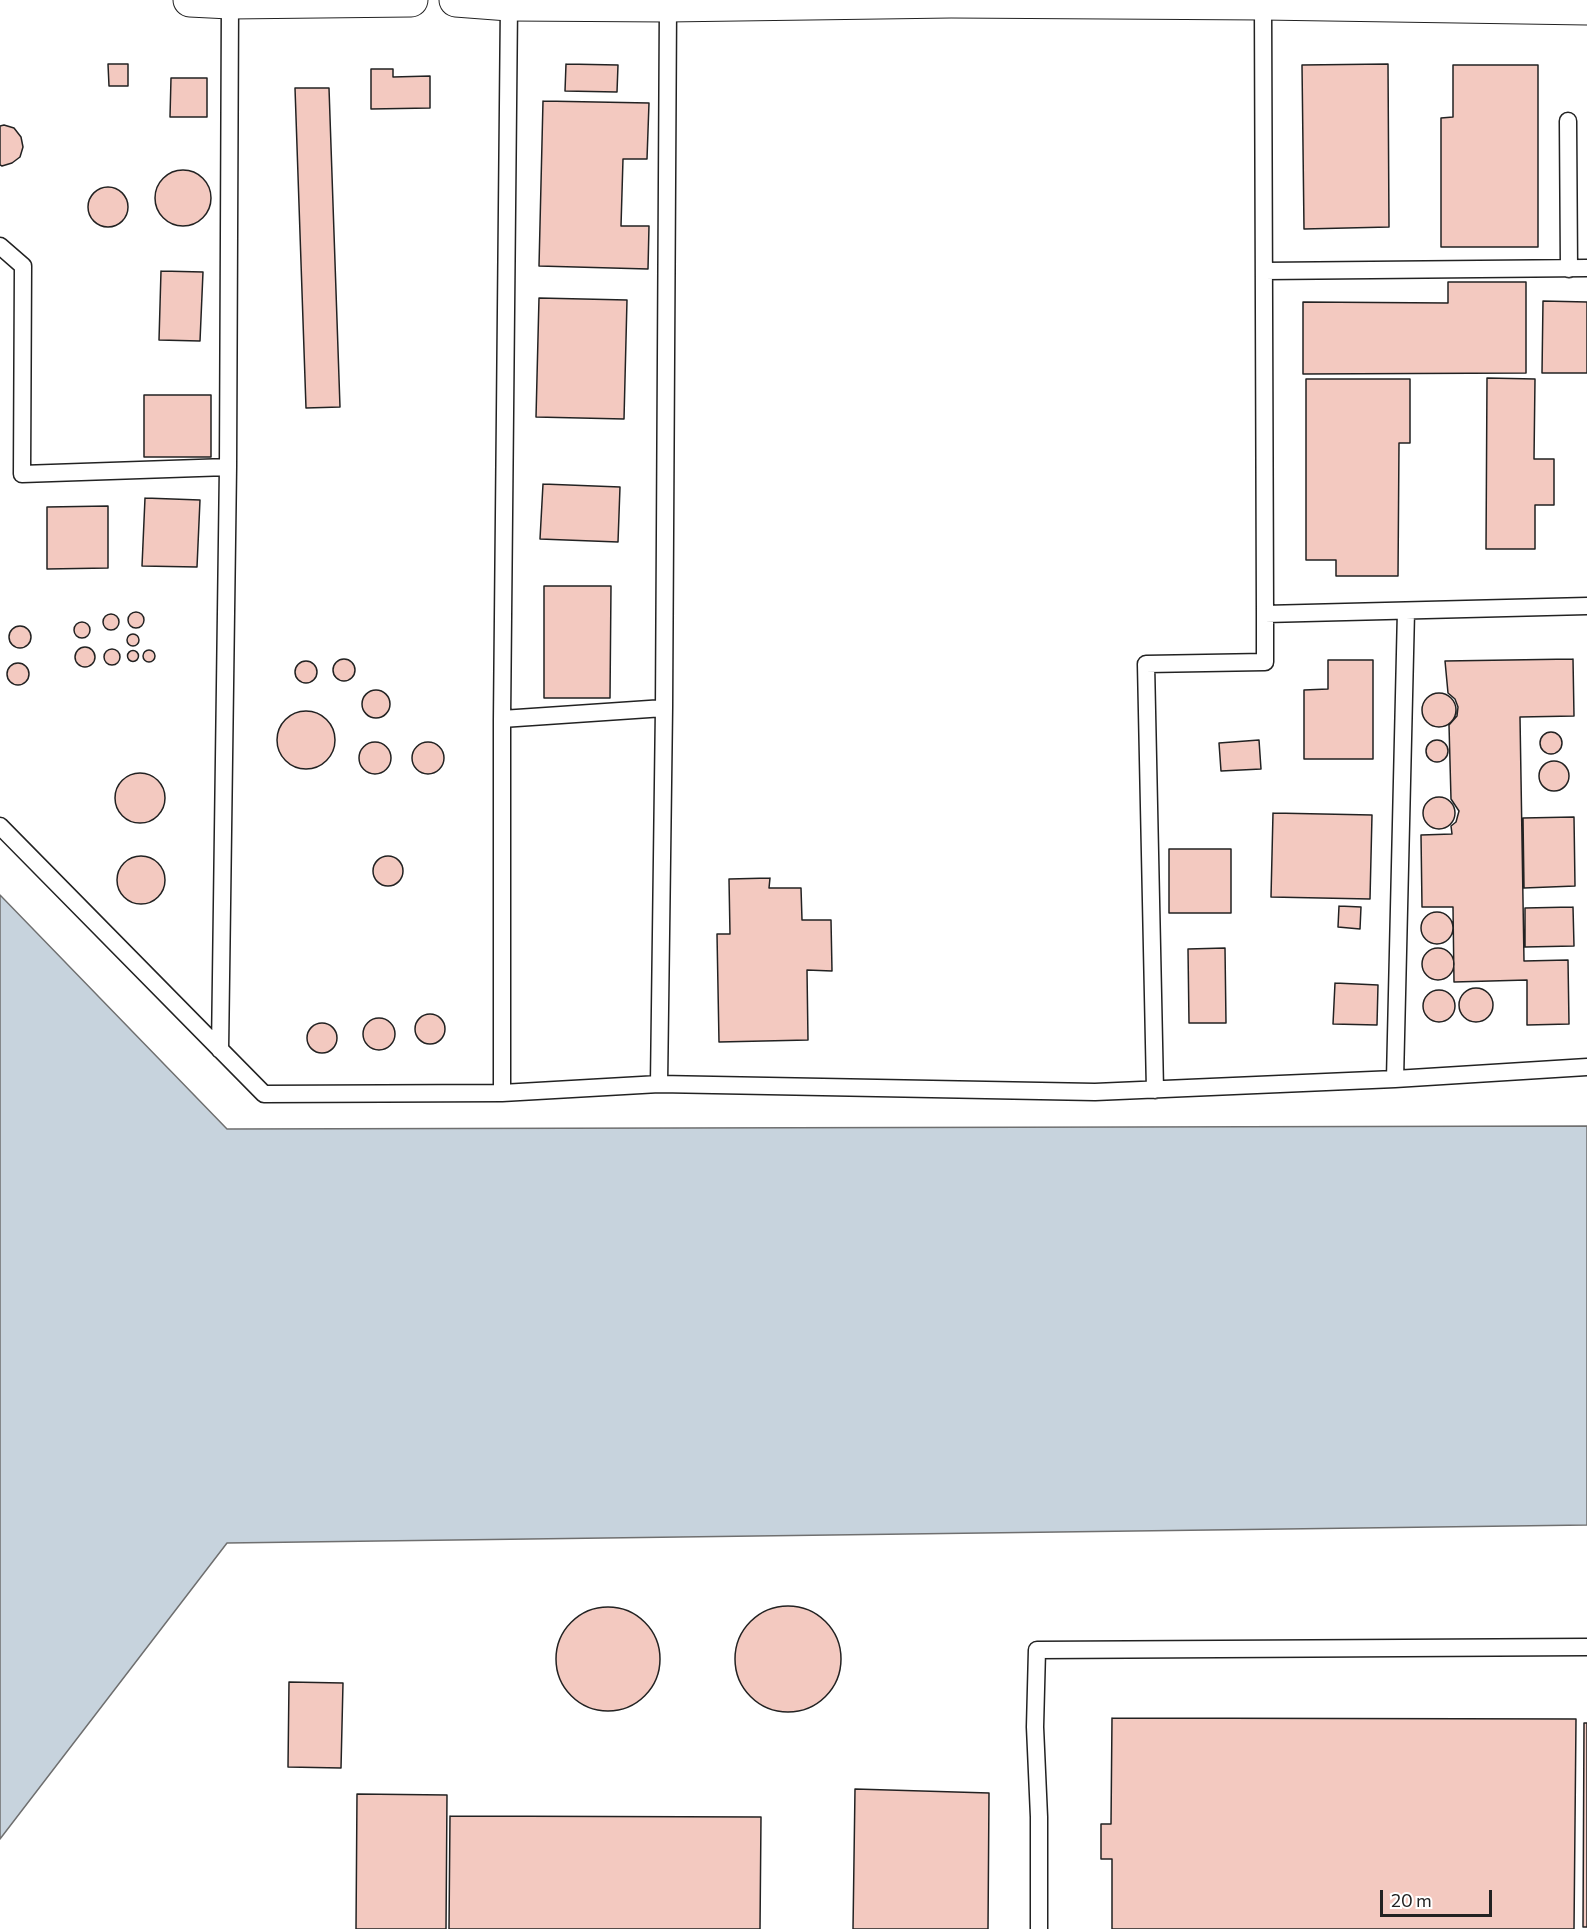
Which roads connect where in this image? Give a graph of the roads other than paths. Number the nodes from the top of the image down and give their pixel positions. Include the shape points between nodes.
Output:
1 (190, 0) edge
2 (411, 0) edge
3 (456, 0) edge
4 (951, 1) edge
5 (230, 2) junction
6 (1263, 3) junction
7 (509, 4) junction
8 (668, 5) junction
9 (1587, 8) edge
10 (1568, 121) dead end
11 (0, 246) edge
12 (1569, 268) junction
13 (1587, 268) edge
14 (1264, 271) junction
15 (228, 467) junction
16 (1587, 606) edge
17 (1406, 611) junction
18 (1265, 614) junction
19 (664, 708) junction
20 (502, 719) junction
21 (0, 826) edge
22 (220, 1050) junction
23 (1587, 1067) edge
24 (1395, 1079) junction
25 (659, 1084) junction
26 (1155, 1090) junction
27 (502, 1093) junction
28 (1587, 1647) edge
29 (1039, 1929) edge

1 - 5 street
2 - 5 street
3 - 7 street
4 - 6 street
4 - 8 street
5 - 15 lane
6 - 9 street
6 - 14 lane
7 - 8 street
7 - 20 lane
8 - 19 lane
10 - 12 lane
11 - 15 lane via 23,266 22,474
12 - 13 lane
12 - 14 lane
14 - 18 lane
15 - 22 lane
16 - 17 lane
17 - 18 lane
17 - 24 lane
18 - 26 lane via 1265,662 1146,664
19 - 20 lane
19 - 25 lane
20 - 27 lane
21 - 22 lane
22 - 27 lane via 264,1094
23 - 24 lane
24 - 26 lane
25 - 26 lane
25 - 27 lane
28 - 29 lane via 1037,1650

